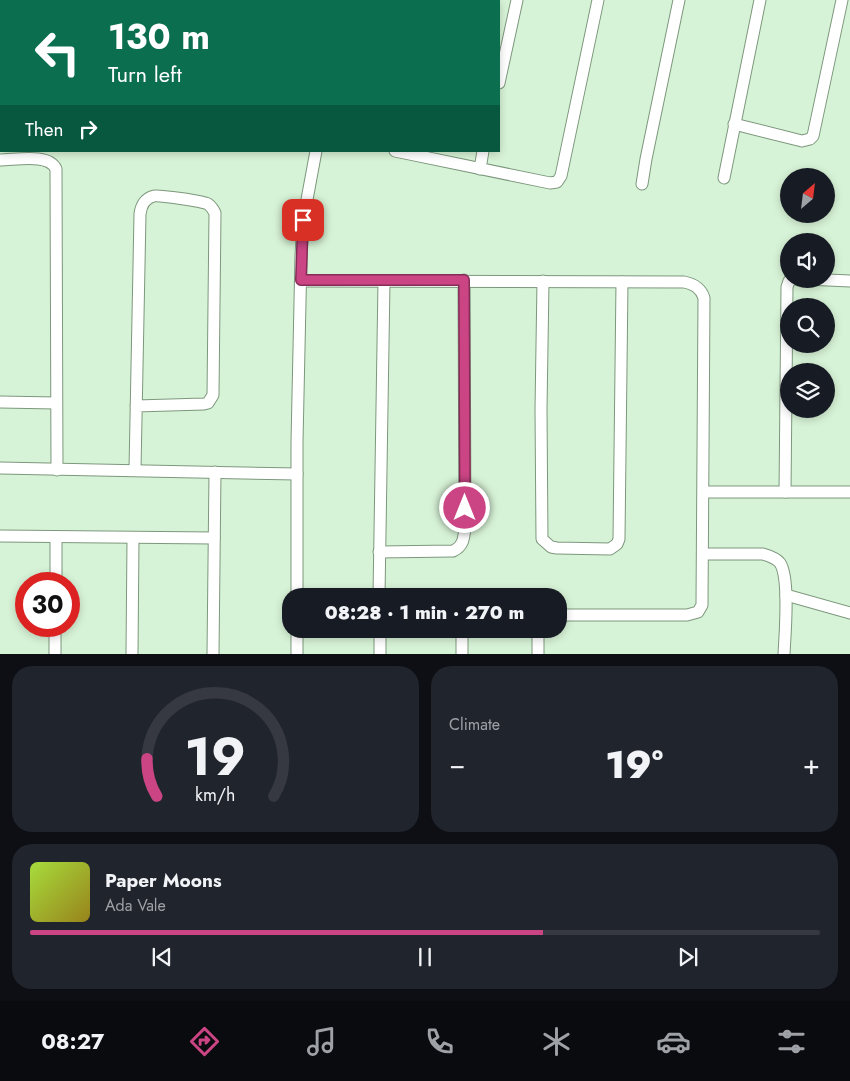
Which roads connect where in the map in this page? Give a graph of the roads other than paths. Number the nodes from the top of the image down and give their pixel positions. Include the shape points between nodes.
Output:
1 (517, 0) edge
2 (598, 0) edge
3 (680, 0) edge
4 (760, 0) edge
5 (842, 0) edge
6 (500, 78) edge
7 (734, 124) junction
8 (316, 152) edge
9 (402, 152) edge
10 (484, 152) edge
11 (0, 160) edge
12 (480, 169) junction
13 (724, 178) dead end
14 (642, 184) dead end
15 (301, 280) junction
16 (464, 280) junction
17 (835, 280) edge
18 (384, 281) junction
19 (544, 281) junction
20 (850, 281) edge
21 (622, 282) junction
22 (787, 288) edge
23 (0, 402) edge
24 (56, 403) junction
25 (136, 406) junction
26 (0, 468) edge
27 (57, 470) junction
28 (135, 470) junction
29 (215, 472) junction
30 (297, 474) junction
31 (704, 492) junction
32 (785, 492) junction
33 (850, 492) edge
34 (0, 536) edge
35 (56, 537) junction
36 (132, 538) junction
37 (214, 538) junction
38 (379, 552) junction
39 (704, 554) junction
40 (56, 572) edge
41 (297, 588) edge
42 (379, 588) edge
43 (786, 595) junction
44 (850, 614) edge
45 (567, 615) edge
46 (55, 637) edge
47 (297, 638) edge
48 (380, 638) edge
49 (462, 638) edge
50 (538, 638) edge
51 (55, 654) edge
52 (132, 654) edge
53 (214, 654) edge
54 (297, 654) edge
55 (380, 654) edge
56 (462, 654) edge
57 (538, 654) edge
58 (784, 654) edge

1 - 6 street
2 - 12 street via 559,180 550,183
3 - 14 street
4 - 7 street
5 - 7 street via 813,136 802,141
7 - 13 street
8 - 15 street via 303,220
9 - 12 street
10 - 12 street
11 - 24 street via 43,159 52,163 56,170
15 - 18 street
15 - 30 street
16 - 18 street
16 - 19 street
16 - 38 street via 465,526 461,546 453,551
17 - 20 street
18 - 38 street
19 - 21 street
19 - 21 street via 542,539 557,548 610,549 619,540
21 - 31 street via 684,282 695,286 704,298
22 - 32 street
23 - 24 street
24 - 27 street
25 - 25 street via 141,208 156,196 204,203 211,206 215,214 213,395 204,404
25 - 28 street
26 - 27 street
27 - 28 street
28 - 29 street
29 - 30 street
29 - 37 street
30 - 41 street
31 - 32 street
31 - 39 street
32 - 33 street
34 - 35 street
35 - 36 street
35 - 40 street
36 - 37 street
36 - 52 street
37 - 53 street
38 - 42 street
39 - 43 street via 756,553 770,556 782,567
39 - 45 street via 704,599 700,609 693,614
43 - 44 street
43 - 58 street
46 - 51 street
47 - 54 street
48 - 55 street
49 - 56 street
50 - 57 street

